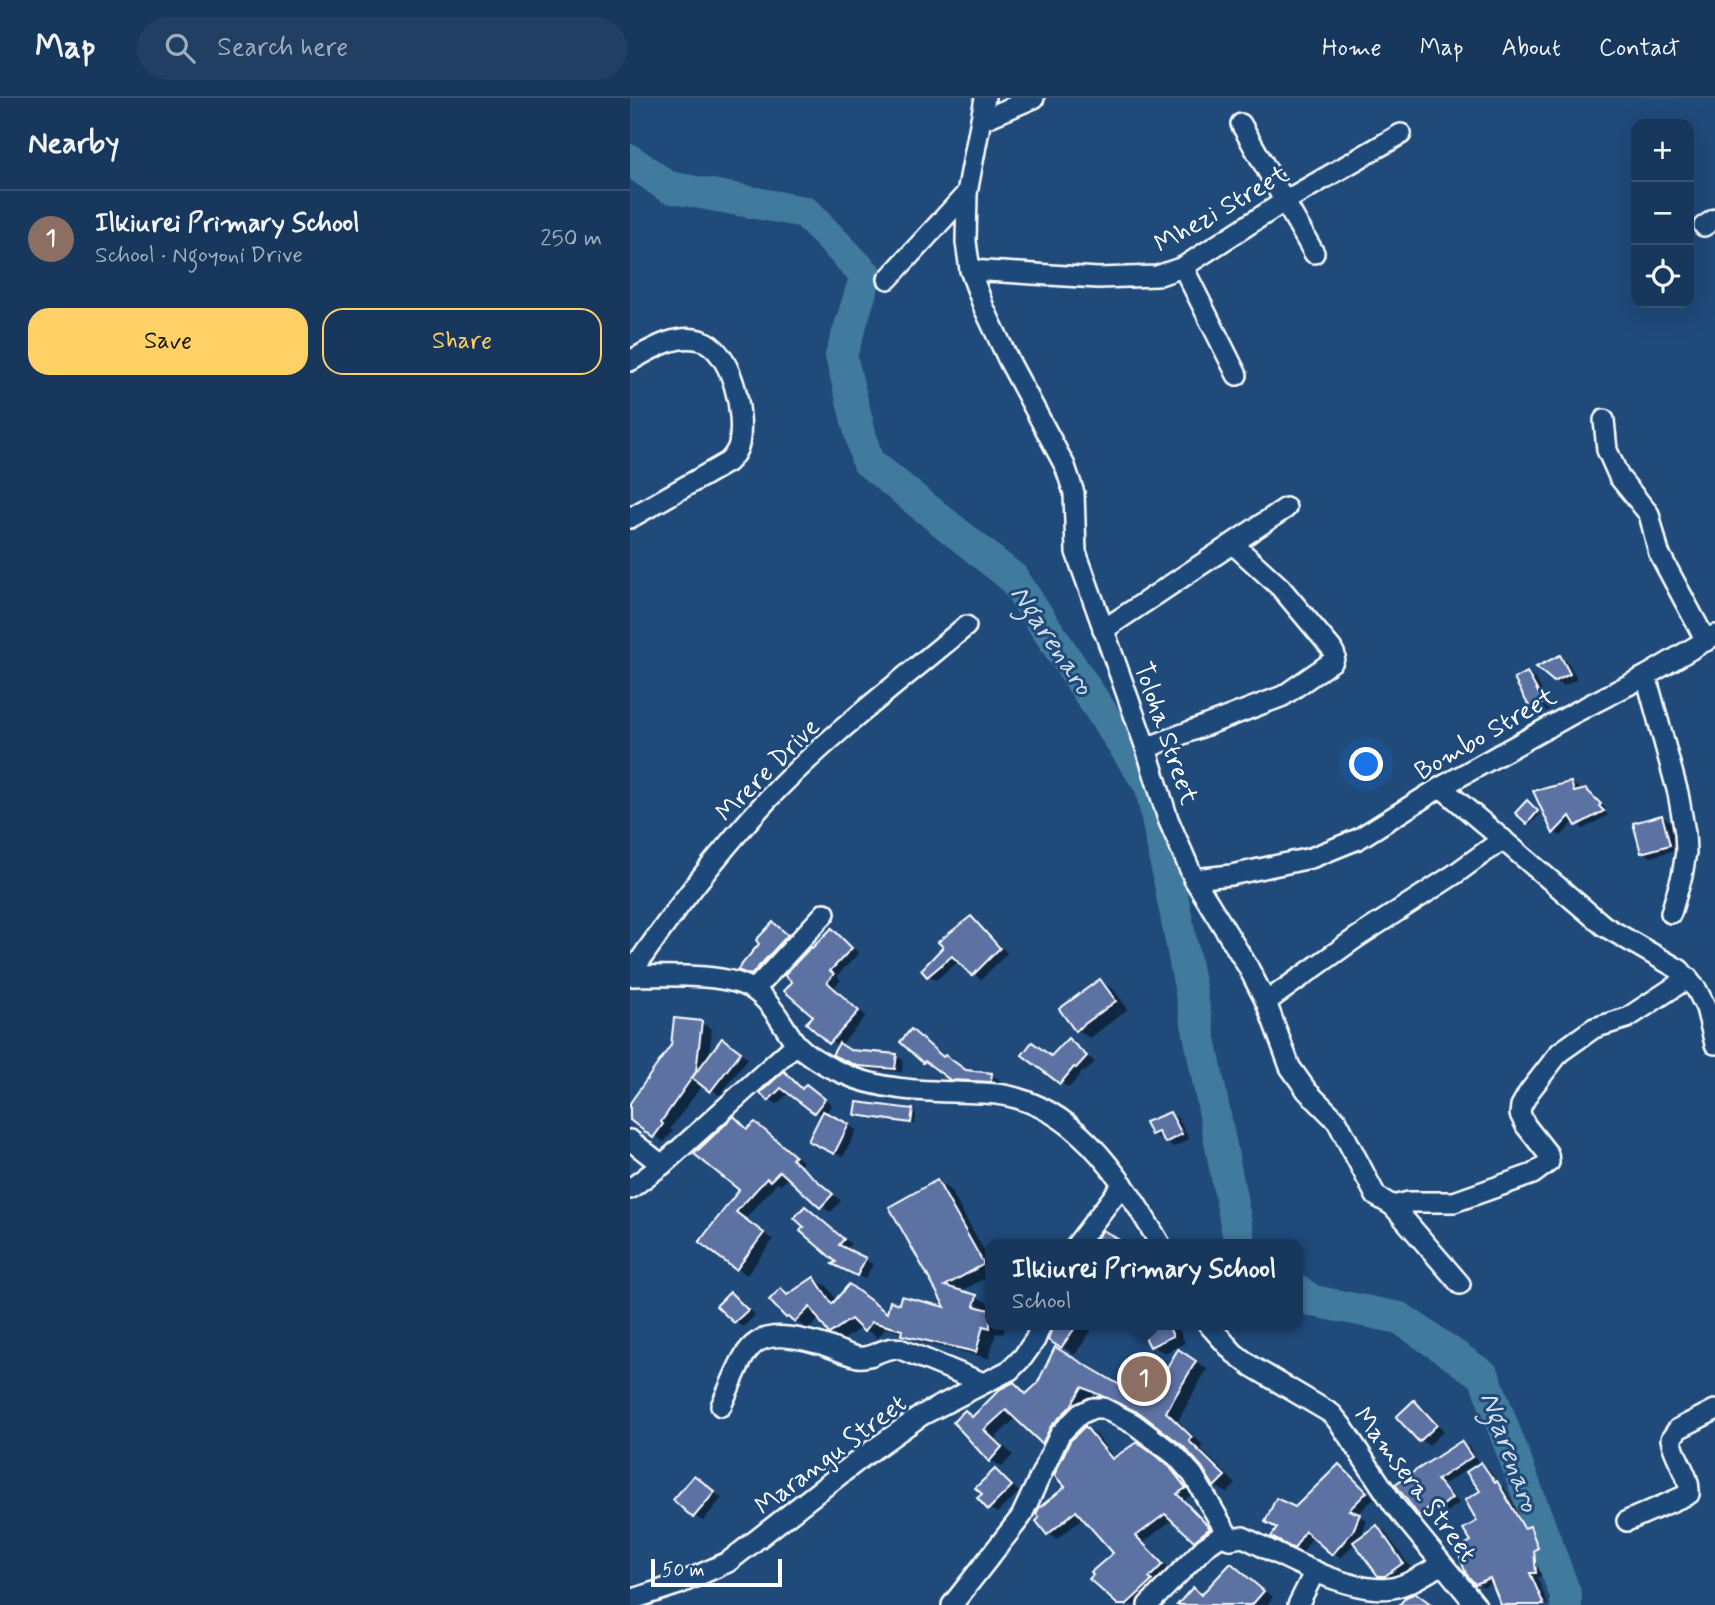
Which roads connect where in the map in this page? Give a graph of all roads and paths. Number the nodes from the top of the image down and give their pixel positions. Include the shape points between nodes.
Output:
1 (985, 98) edge
2 (1034, 98) edge
3 (982, 120) junction
4 (1241, 124) dead end
5 (1401, 134) dead end
6 (967, 193) junction
7 (1285, 201) junction
8 (1314, 253) dead end
9 (1183, 267) junction
10 (970, 270) junction
11 (888, 279) dead end
12 (630, 361) edge
13 (1237, 374) dead end
14 (1604, 420) dead end
15 (1286, 509) dead end
16 (630, 518) edge
17 (1233, 544) junction
18 (966, 626) dead end
19 (1103, 630) junction
20 (1711, 638) edge
21 (1646, 676) junction
22 (1146, 748) junction
23 (1441, 787) junction
24 (1503, 839) junction
25 (1194, 879) junction
26 (825, 913) dead end
27 (1671, 914) dead end
28 (630, 975) edge
29 (1688, 978) junction
30 (754, 990) junction
31 (1266, 1002) junction
32 (796, 1044) junction
33 (1715, 1044) edge
34 (630, 1140) edge
35 (663, 1165) junction
36 (1123, 1184) junction
37 (630, 1189) edge
38 (1393, 1206) junction
39 (1081, 1239) edge
40 (1157, 1239) edge
41 (1460, 1284) dead end
42 (1039, 1330) edge
43 (1213, 1330) edge
44 (984, 1383) junction
45 (721, 1406) dead end
46 (1715, 1410) edge
47 (1627, 1521) dead end
48 (1230, 1539) junction
49 (1441, 1565) junction
50 (1314, 1571) junction
51 (630, 1600) edge
52 (952, 1605) edge
53 (1148, 1605) edge
54 (1298, 1605) edge
55 (1476, 1605) edge

1 - 3 street, Toloha Street
2 - 3 street
3 - 6 street, Toloha Street
4 - 7 street
5 - 7 street, Mhezi Street
6 - 10 street, Toloha Street
6 - 11 street
7 - 8 street
7 - 9 street, Mhezi Street
9 - 10 street, Mhezi Street via 1157,276 1098,278
9 - 13 street
10 - 19 street, Toloha Street via 1008,359 1065,466 1074,493 1076,552
12 - 16 street via 669,342 691,339 707,343 722,356 732,377 740,430 738,447 728,462
14 - 20 street via 1607,450 1619,477 1649,514 1659,553
15 - 17 street
17 - 19 street
17 - 22 street via 1280,587 1332,649 1333,661 1283,696
18 - 28 street, Mrere Drive via 814,754 769,798 692,890
19 - 22 street, Toloha Street
20 - 21 street, Bombo Street
21 - 23 street, Bombo Street
21 - 27 street via 1685,833 1682,876
22 - 25 street, Toloha Street via 1168,819
23 - 24 street
23 - 25 street, Bombo Street via 1336,850
24 - 29 street via 1604,926
24 - 31 street
25 - 31 street, Toloha Street
26 - 30 street
28 - 30 street via 693,975
29 - 33 street via 1706,1008
29 - 38 street via 1627,1018 1594,1028 1560,1052 1529,1092 1520,1114 1549,1162 1533,1174 1454,1202
30 - 32 street
31 - 38 street, Toloha Street via 1290,1067 1336,1121 1376,1196
32 - 35 street
32 - 36 street via 844,1074 868,1081 1009,1096 1040,1107 1072,1127
34 - 35 street
35 - 37 street
36 - 39 street
36 - 40 street
38 - 41 street, Toloha Street
42 - 44 street, Marangu Street via 1010,1370
43 - 49 street, Mamsera Street via 1251,1366 1332,1414
44 - 45 street via 892,1347 857,1357 782,1334 757,1341 745,1354
44 - 51 street, Marangu Street via 922,1415 728,1562
46 - 47 street via 1678,1429 1671,1439 1689,1494
48 - 50 street via 1243,1536
48 - 52 street via 1194,1475 1177,1456 1134,1424 1103,1408 1093,1408 1060,1434 1021,1517
48 - 53 street via 1221,1536 1206,1547
49 - 50 street via 1396,1587 1379,1589
49 - 55 street, Mamsera Street
50 - 54 street

